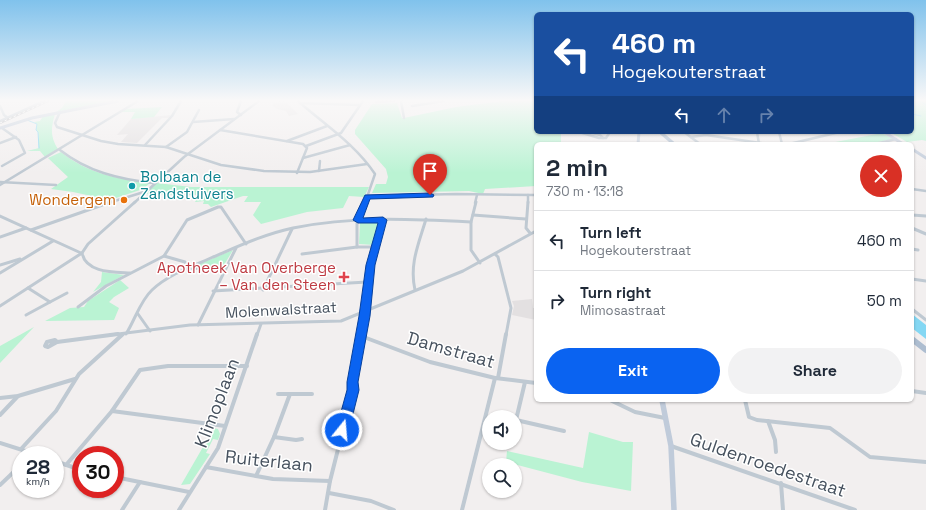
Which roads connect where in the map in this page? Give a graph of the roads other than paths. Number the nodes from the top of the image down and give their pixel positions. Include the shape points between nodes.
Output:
1 (12, 125) edge
2 (56, 125) edge
3 (100, 125) edge
4 (164, 125) edge
5 (191, 125) edge
6 (227, 125) edge
7 (346, 125) edge
8 (327, 126) joint
9 (1, 128) edge
10 (220, 130) junction
11 (339, 134) junction
12 (587, 134) edge
13 (601, 134) edge
14 (609, 134) edge
15 (662, 134) edge
16 (687, 134) edge
17 (824, 134) edge
18 (833, 134) edge
19 (887, 134) edge
20 (706, 135) joint
21 (82, 136) junction
22 (826, 136) junction
23 (16, 137) junction
24 (691, 137) junction
25 (603, 138) junction
26 (896, 140) junction
27 (286, 141) junction
28 (672, 142) edge
29 (697, 142) edge
30 (752, 142) edge
31 (798, 142) edge
32 (886, 142) edge
33 (900, 142) edge
34 (0, 143) edge
35 (350, 144) junction
36 (145, 145) junction
37 (306, 146) junction
38 (166, 147) junction
39 (60, 150) junction
40 (914, 150) edge
41 (187, 154) junction
42 (303, 158) junction
43 (926, 158) edge
44 (320, 160) dead end
45 (367, 164) junction
46 (2, 166) dead end
47 (319, 171) junction
48 (297, 173) junction
49 (4, 183) junction
50 (154, 183) junction
51 (0, 184) edge
52 (56, 185) dead end
53 (914, 189) edge
54 (926, 191) edge
55 (144, 192) junction
56 (477, 195) junction
57 (528, 195) junction
58 (534, 195) edge
59 (367, 196) junction
60 (473, 215) junction
61 (0, 216) edge
62 (914, 216) edge
63 (926, 216) edge
64 (426, 219) junction
65 (526, 219) junction
66 (358, 220) junction
67 (383, 220) junction
68 (471, 222) junction
69 (26, 228) junction
70 (292, 228) junction
71 (914, 229) edge
72 (30, 230) junction
73 (534, 232) edge
74 (275, 233) junction
75 (530, 233) junction
76 (290, 234) junction
77 (926, 234) edge
78 (0, 237) edge
79 (53, 241) junction
80 (246, 244) junction
81 (237, 247) junction
82 (357, 247) junction
83 (375, 247) junction
84 (914, 249) edge
85 (918, 250) dead end
86 (81, 253) junction
87 (302, 254) dead end
88 (495, 254) junction
89 (164, 256) junction
90 (26, 257) junction
91 (480, 263) junction
92 (0, 264) edge
93 (226, 266) junction
94 (189, 269) junction
95 (0, 273) edge
96 (130, 274) junction
97 (914, 279) edge
98 (926, 281) edge
99 (367, 282) junction
100 (28, 288) junction
101 (263, 290) junction
102 (415, 290) junction
103 (214, 291) junction
104 (67, 293) dead end
105 (50, 302) junction
106 (0, 306) edge
107 (78, 307) dead end
108 (365, 311) junction
109 (914, 311) edge
110 (138, 314) junction
111 (26, 315) dead end
112 (926, 320) edge
113 (261, 324) junction
114 (198, 325) junction
115 (150, 330) junction
116 (124, 334) junction
117 (361, 336) junction
118 (914, 341) edge
119 (57, 342) dead end
120 (926, 350) edge
121 (247, 366) junction
122 (497, 378) junction
123 (75, 379) junction
124 (524, 382) junction
125 (534, 383) edge
126 (914, 391) edge
127 (926, 393) edge
128 (278, 394) dead end
129 (290, 394) junction
130 (312, 394) dead end
131 (18, 396) junction
132 (0, 398) edge
133 (614, 402) edge
134 (663, 402) edge
135 (745, 402) edge
136 (112, 411) junction
137 (0, 415) edge
138 (667, 418) junction
139 (768, 421) junction
140 (225, 426) junction
141 (564, 431) dead end
142 (274, 437) junction
143 (302, 439) dead end
144 (0, 443) edge
145 (12, 446) edge
146 (24, 446) edge
147 (671, 446) junction
148 (776, 452) dead end
149 (926, 462) edge
150 (66, 465) joint
151 (72, 467) edge
152 (206, 468) junction
153 (12, 474) edge
154 (256, 476) junction
155 (124, 479) edge
156 (330, 481) junction
157 (140, 482) junction
158 (779, 482) junction
159 (0, 485) edge
160 (189, 492) junction
161 (329, 493) junction
162 (386, 508) edge
163 (122, 510) edge
164 (179, 510) edge
165 (325, 510) edge
166 (394, 510) edge
167 (462, 510) edge
168 (674, 510) edge
169 (783, 510) edge
170 (856, 510) edge

1 - 9 street
2 - 21 street
3 - 21 street
4 - 36 street
5 - 38 street via 187,132
6 - 10 street
7 - 11 street
8 - 11 street
8 - 27 street
9 - 23 street
10 - 27 street
10 - 41 street
11 - 35 street
11 - 37 street
12 - 25 street
13 - 25 street
14 - 25 street
15 - 28 main road
16 - 24 street
17 - 22 street
18 - 22 street
19 - 26 street
20 - 24 street
20 - 30 street
21 - 36 street via 118,144
21 - 39 street
22 - 31 street
23 - 34 street
23 - 46 street via 20,140 25,153
24 - 29 street
26 - 32 street
26 - 33 street
27 - 37 street
35 - 42 street
35 - 45 street
36 - 38 street
37 - 42 street
38 - 41 street
39 - 49 street
39 - 50 street via 74,162 94,171
40 - 43 street
41 - 48 street via 221,165
41 - 50 street
42 - 48 street
44 - 47 street
45 - 47 street
45 - 59 street via 375,176
47 - 48 street
49 - 51 street
49 - 52 street
50 - 55 street
53 - 54 street
55 - 72 street
55 - 86 street via 86,245
56 - 57 street
56 - 59 street
56 - 60 street
57 - 58 street
57 - 65 street
59 - 66 street
60 - 65 street
60 - 68 street
61 - 69 street
62 - 63 street
64 - 67 street
64 - 68 street
64 - 102 street via 413,260 411,278
65 - 75 street via 526,228
66 - 67 street
66 - 70 street
66 - 82 street
67 - 83 street
68 - 91 street via 472,250
69 - 72 street
69 - 78 street
70 - 74 street
70 - 76 street
71 - 77 street
72 - 79 street
73 - 75 street, Molenwalstraat
74 - 76 street
74 - 80 street
75 - 88 street, Molenwalstraat
76 - 101 street
79 - 86 street
79 - 90 street
80 - 81 street
80 - 89 street via 221,207 218,207 187,220
81 - 93 street
81 - 94 street
82 - 83 street
82 - 87 street
83 - 99 street
84 - 85 street
86 - 96 street via 83,258 98,270
86 - 100 street
88 - 91 street, Molenwalstraat
88 - 122 street via 498,256 511,308
89 - 94 street via 185,262
89 - 96 street
90 - 92 street
90 - 95 street
91 - 102 street, Molenwalstraat
93 - 94 street
93 - 103 street
94 - 110 street via 152,290
96 - 107 street via 82,302
97 - 98 street
99 - 101 street
99 - 108 street
100 - 105 street
100 - 106 street
101 - 103 street
102 - 108 street, Molenwalstraat
103 - 114 street
104 - 105 street
105 - 111 street
108 - 113 street, Molenwalstraat via 334,322
108 - 117 street
109 - 112 street
110 - 115 street
110 - 116 street
113 - 114 street, Molenwalstraat
113 - 121 street, Klimoplaan
114 - 115 street, Molenwalstraat
115 - 116 street, Molenwalstraat
116 - 119 street, Molenwalstraat
116 - 123 street
117 - 122 street, Damstraat via 430,362
117 - 156 street via 349,408
118 - 120 main road
121 - 136 street via 168,366 140,370
121 - 140 street, Klimoplaan
122 - 124 street, Damstraat
122 - 167 street
123 - 131 street
123 - 146 street via 56,411
124 - 125 street, Damstraat
124 - 141 street via 516,420
126 - 127 street
128 - 129 street
129 - 130 street
129 - 142 street
131 - 132 street
131 - 137 street
133 - 138 street via 635,412
134 - 138 street
135 - 139 street via 749,417
136 - 140 street
136 - 150 street
138 - 147 street
139 - 148 street via 775,440
139 - 149 street via 830,428 870,457
140 - 152 street, Klimoplaan via 218,448
142 - 143 street
142 - 154 street
144 - 145 street
147 - 158 street, Guldenroedestraat
147 - 168 street
150 - 151 street
152 - 154 street, Ruiterlaan
152 - 160 street, Klimoplaan
153 - 159 street
154 - 156 street, Ruiterlaan
155 - 157 street
156 - 161 street
157 - 160 street
157 - 163 street
158 - 169 street
158 - 170 street, Guldenroedestraat
160 - 164 street, Klimoplaan
161 - 162 street
161 - 165 street
162 - 166 street

